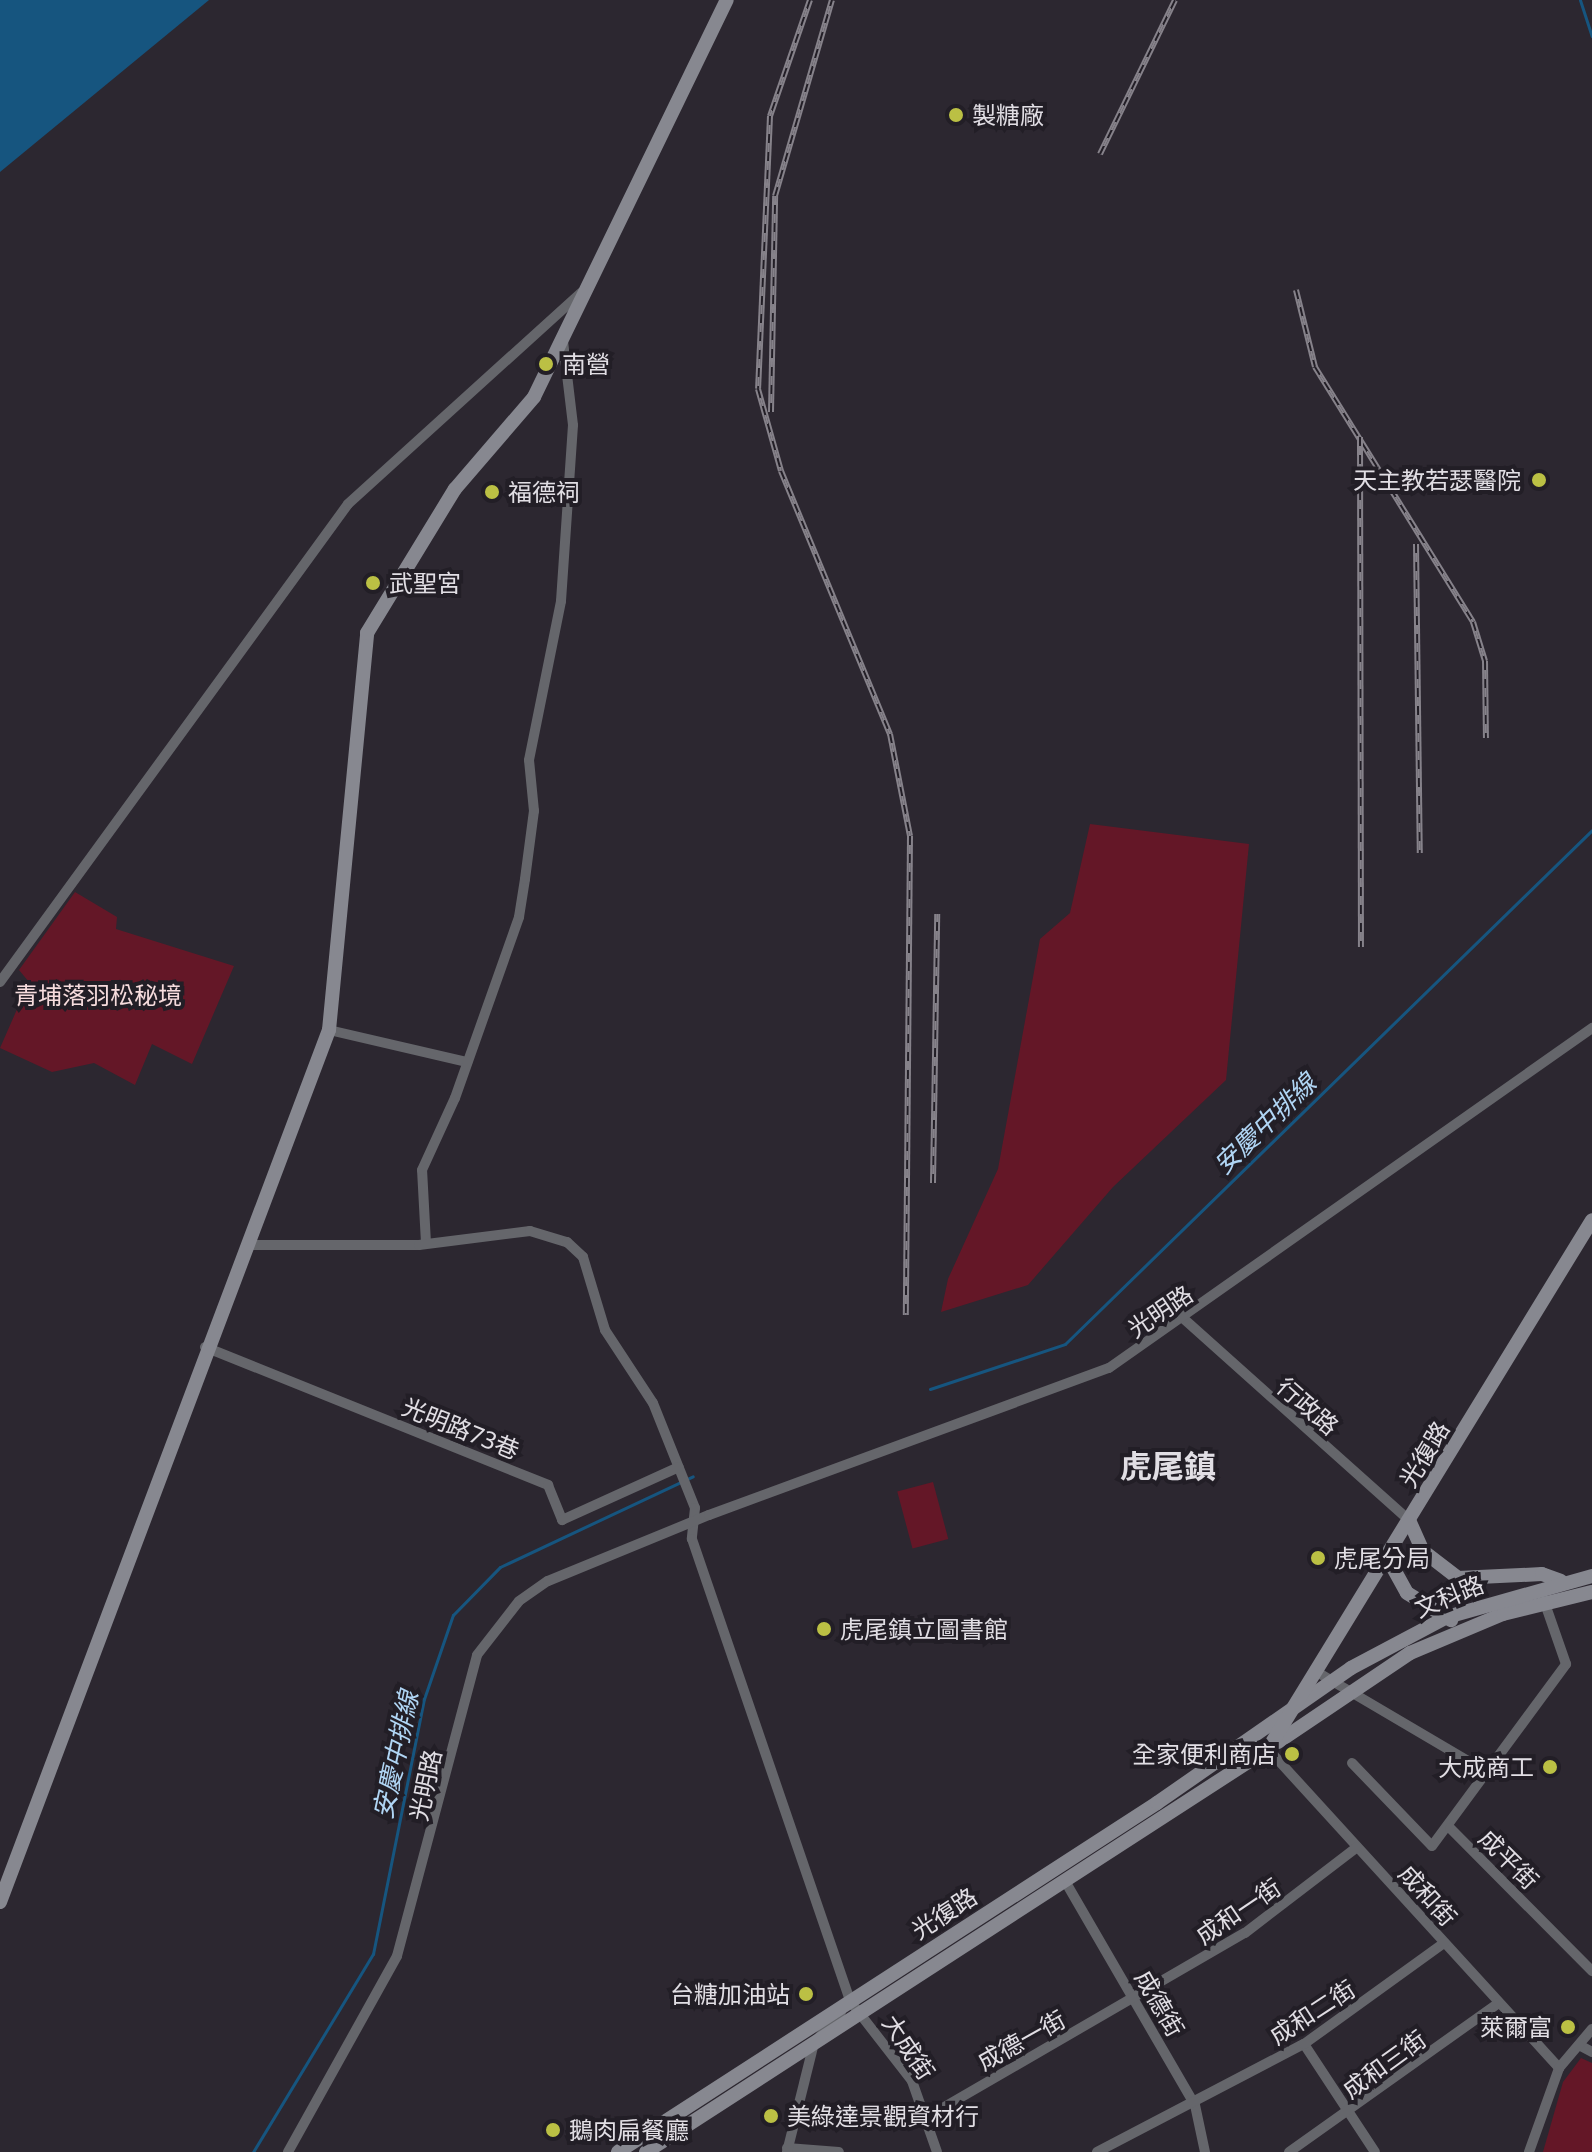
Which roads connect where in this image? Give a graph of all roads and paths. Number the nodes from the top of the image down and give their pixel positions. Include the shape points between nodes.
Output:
1 (727, 0) edge
2 (593, 281) junction
3 (563, 341) junction
4 (0, 982) edge
5 (1592, 1028) edge
6 (329, 1030) junction
7 (467, 1062) junction
8 (1589, 1229) edge
9 (426, 1243) junction
10 (248, 1245) junction
11 (1184, 1319) junction
12 (205, 1347) junction
13 (679, 1467) junction
14 (1409, 1520) junction
15 (694, 1524) junction
16 (1386, 1555) junction
17 (1592, 1576) edge
18 (1561, 1581) junction
19 (1592, 1592) edge
20 (1544, 1601) junction
21 (1447, 1617) junction
22 (1463, 1629) junction
23 (1317, 1672) junction
24 (1332, 1681) junction
25 (1346, 1689) junction
26 (1293, 1711) junction
27 (1268, 1749) junction
28 (1352, 1763) dead end
29 (1490, 1774) junction
30 (1450, 1828) junction
31 (1357, 1847) junction
32 (1065, 1881) junction
33 (0, 1902) edge
34 (1444, 1943) junction
35 (1592, 1971) edge
36 (1136, 1999) junction
37 (1499, 2003) junction
38 (855, 2007) junction
39 (1592, 2029) edge
40 (814, 2043) junction
41 (1304, 2044) junction
42 (1579, 2045) junction
43 (1592, 2052) edge
44 (1559, 2068) junction
45 (1195, 2105) junction
46 (1350, 2114) junction
47 (927, 2117) junction
48 (787, 2150) edge
49 (288, 2152) edge
50 (618, 2152) edge
51 (646, 2152) edge
52 (839, 2152) edge
53 (937, 2152) edge
54 (1097, 2152) edge
55 (1205, 2152) edge
56 (1289, 2152) edge
57 (1375, 2152) edge
58 (1529, 2152) edge

1 - 2 street
2 - 3 street
2 - 4 street via 348,504
3 - 6 street via 534,397 455,489 367,633
3 - 7 street via 573,425 561,601 529,760 534,811 519,917
5 - 11 street, 光明路
6 - 7 street
6 - 10 street
7 - 9 street via 422,1170
8 - 14 street, 光復路
9 - 10 street
9 - 13 street via 499,1230 567,1242 583,1257 605,1330 653,1403
10 - 12 street
11 - 14 street, 行政路
11 - 15 street, 光明路 via 1109,1368
12 - 13 street, 光明路73巷 via 548,1485 562,1520
12 - 33 street
13 - 15 street
14 - 16 street, 光復路
14 - 18 street via 1423,1551 1458,1578 1542,1574
15 - 38 street via 692,1539
15 - 49 street, 光明路 via 548,1581 495,1625 468,1684 421,1886 397,1956
16 - 21 street via 1407,1593
16 - 23 street, 光復路
17 - 18 street, 文科路
18 - 21 street, 文科路
19 - 20 street, 文科路
20 - 22 street, 文科路
20 - 29 street, 成平街 via 1566,1664
21 - 22 street
21 - 24 street, 文科路
22 - 25 street, 文科路
23 - 24 street
23 - 26 street, 光復路
24 - 25 street
24 - 26 street, 文科路
25 - 27 street, 文科路
25 - 29 street
26 - 27 street, 光復路
26 - 38 street, 光復路
27 - 31 street, 成和街
27 - 32 street, 光復路
28 - 30 street via 1432,1846
29 - 30 street, 成平街
30 - 35 street, 成平街
31 - 34 street, 成和街
31 - 36 street, 成和一街 via 1283,1908
32 - 36 street, 成德街
32 - 38 street, 光復路
34 - 37 street, 成和街
34 - 41 street, 成和二街
36 - 45 street, 成德街
36 - 47 street, 成德一街
37 - 44 street, 成和街
37 - 46 street, 成和三街
38 - 40 street, 光復路
38 - 47 street, 大成街 via 912,2081
38 - 50 street, 光復路
39 - 42 street
40 - 48 street
40 - 51 street, 光復路
41 - 45 street, 成和二街
41 - 46 street
42 - 43 street
42 - 44 street
44 - 58 street
45 - 54 street, 成和二街
45 - 55 street, 成德街
46 - 56 street, 成和三街
46 - 57 street
47 - 53 street, 大成街
48 - 52 street

